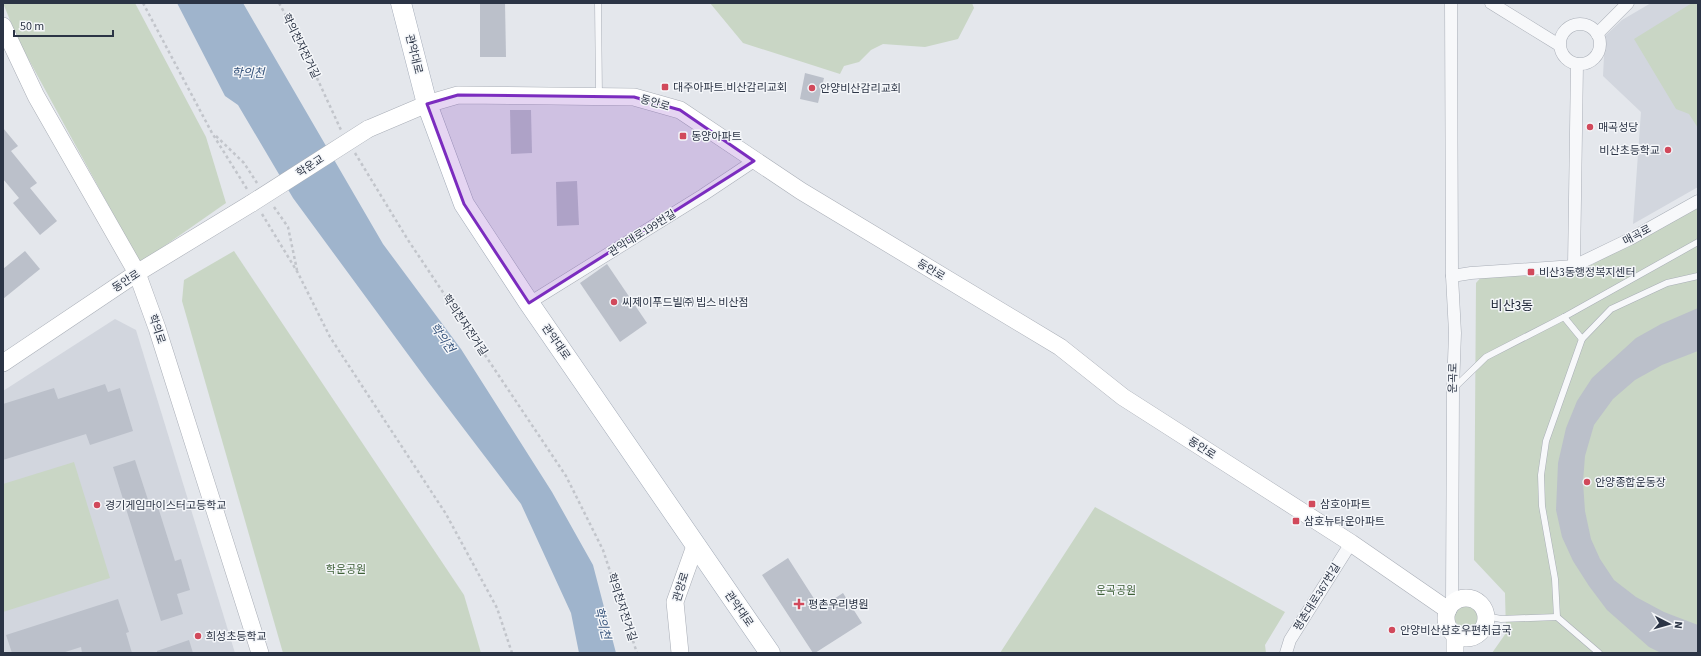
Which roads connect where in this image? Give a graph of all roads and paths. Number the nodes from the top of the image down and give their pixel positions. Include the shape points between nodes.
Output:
1 (143, 3) edge
2 (279, 3) edge
3 (401, 3) edge
4 (598, 3) edge
5 (1451, 3) edge
6 (1491, 3) edge
7 (1628, 3) edge
8 (3, 26) edge
9 (1597, 34) junction
10 (1560, 45) junction
11 (1577, 64) junction
12 (598, 96) junction
13 (427, 104) junction
14 (368, 130) joint
15 (343, 135) dead end
16 (351, 148) dead end
17 (754, 161) junction
18 (1698, 201) edge
19 (254, 202) junction
20 (1698, 242) edge
21 (1574, 266) junction
22 (137, 273) junction
23 (1452, 276) junction
24 (1698, 276) edge
25 (529, 303) junction
26 (1564, 317) junction
27 (1582, 339) junction
28 (3, 363) edge
29 (1453, 389) junction
30 (1351, 543) junction
31 (695, 546) junction
32 (1450, 606) junction
33 (1486, 616) junction
34 (1557, 617) junction
35 (1455, 635) junction
36 (260, 653) edge
37 (512, 653) edge
38 (636, 653) edge
39 (680, 653) edge
40 (770, 653) edge
41 (1286, 653) edge
42 (1455, 653) edge
43 (1599, 653) edge

1 - 19 path via 212,133
2 - 15 path, 학의천자전거길 via 298,37
3 - 13 main road, 관악대로
4 - 12 lane
5 - 23 street, 운곡로
6 - 10 street
7 - 9 street
8 - 22 street, 학의로 via 36,96
9 - 10 street via 1590,27 1582,24 1573,25 1561,36
9 - 11 street via 1600,42 1594,59
10 - 11 street via 1562,54 1568,61
11 - 21 street
12 - 13 street, 동안로 via 458,95
12 - 17 street, 동안로 via 634,97 680,110
13 - 14 street, 동안로
13 - 25 main road, 관악대로 via 464,204
14 - 19 street, 학운교, bridge
16 - 38 path, 학의천자전거길 via 408,240 566,476 603,550
17 - 25 street, 관악대로199번길
17 - 30 street, 동안로 via 1060,347 1123,397
18 - 21 street, 매곡로 via 1630,240
19 - 22 street, 동안로
19 - 37 path via 298,273 330,337 446,514 497,608
20 - 26 lane
21 - 23 street
22 - 28 street, 동안로
22 - 36 street, 학의로 via 159,334
23 - 29 street, 운곡로 via 1455,333
24 - 27 lane via 1667,283 1611,309
25 - 31 main road, 관악대로
26 - 27 lane
26 - 29 lane via 1486,357
27 - 34 lane via 1546,441 1540,475 1542,506 1555,579
29 - 32 street, 운곡로
30 - 32 street, 동안로
30 - 41 street, 평촌대로367번길 via 1290,640
31 - 39 street, 관양로 via 674,602
31 - 40 main road, 관악대로
32 - 33 street via 1460,599 1468,598 1477,601
32 - 35 street via 1446,619 1448,628
33 - 34 lane via 1500,619
33 - 35 street via 1485,625 1476,635 1463,638
34 - 43 lane
35 - 42 street

